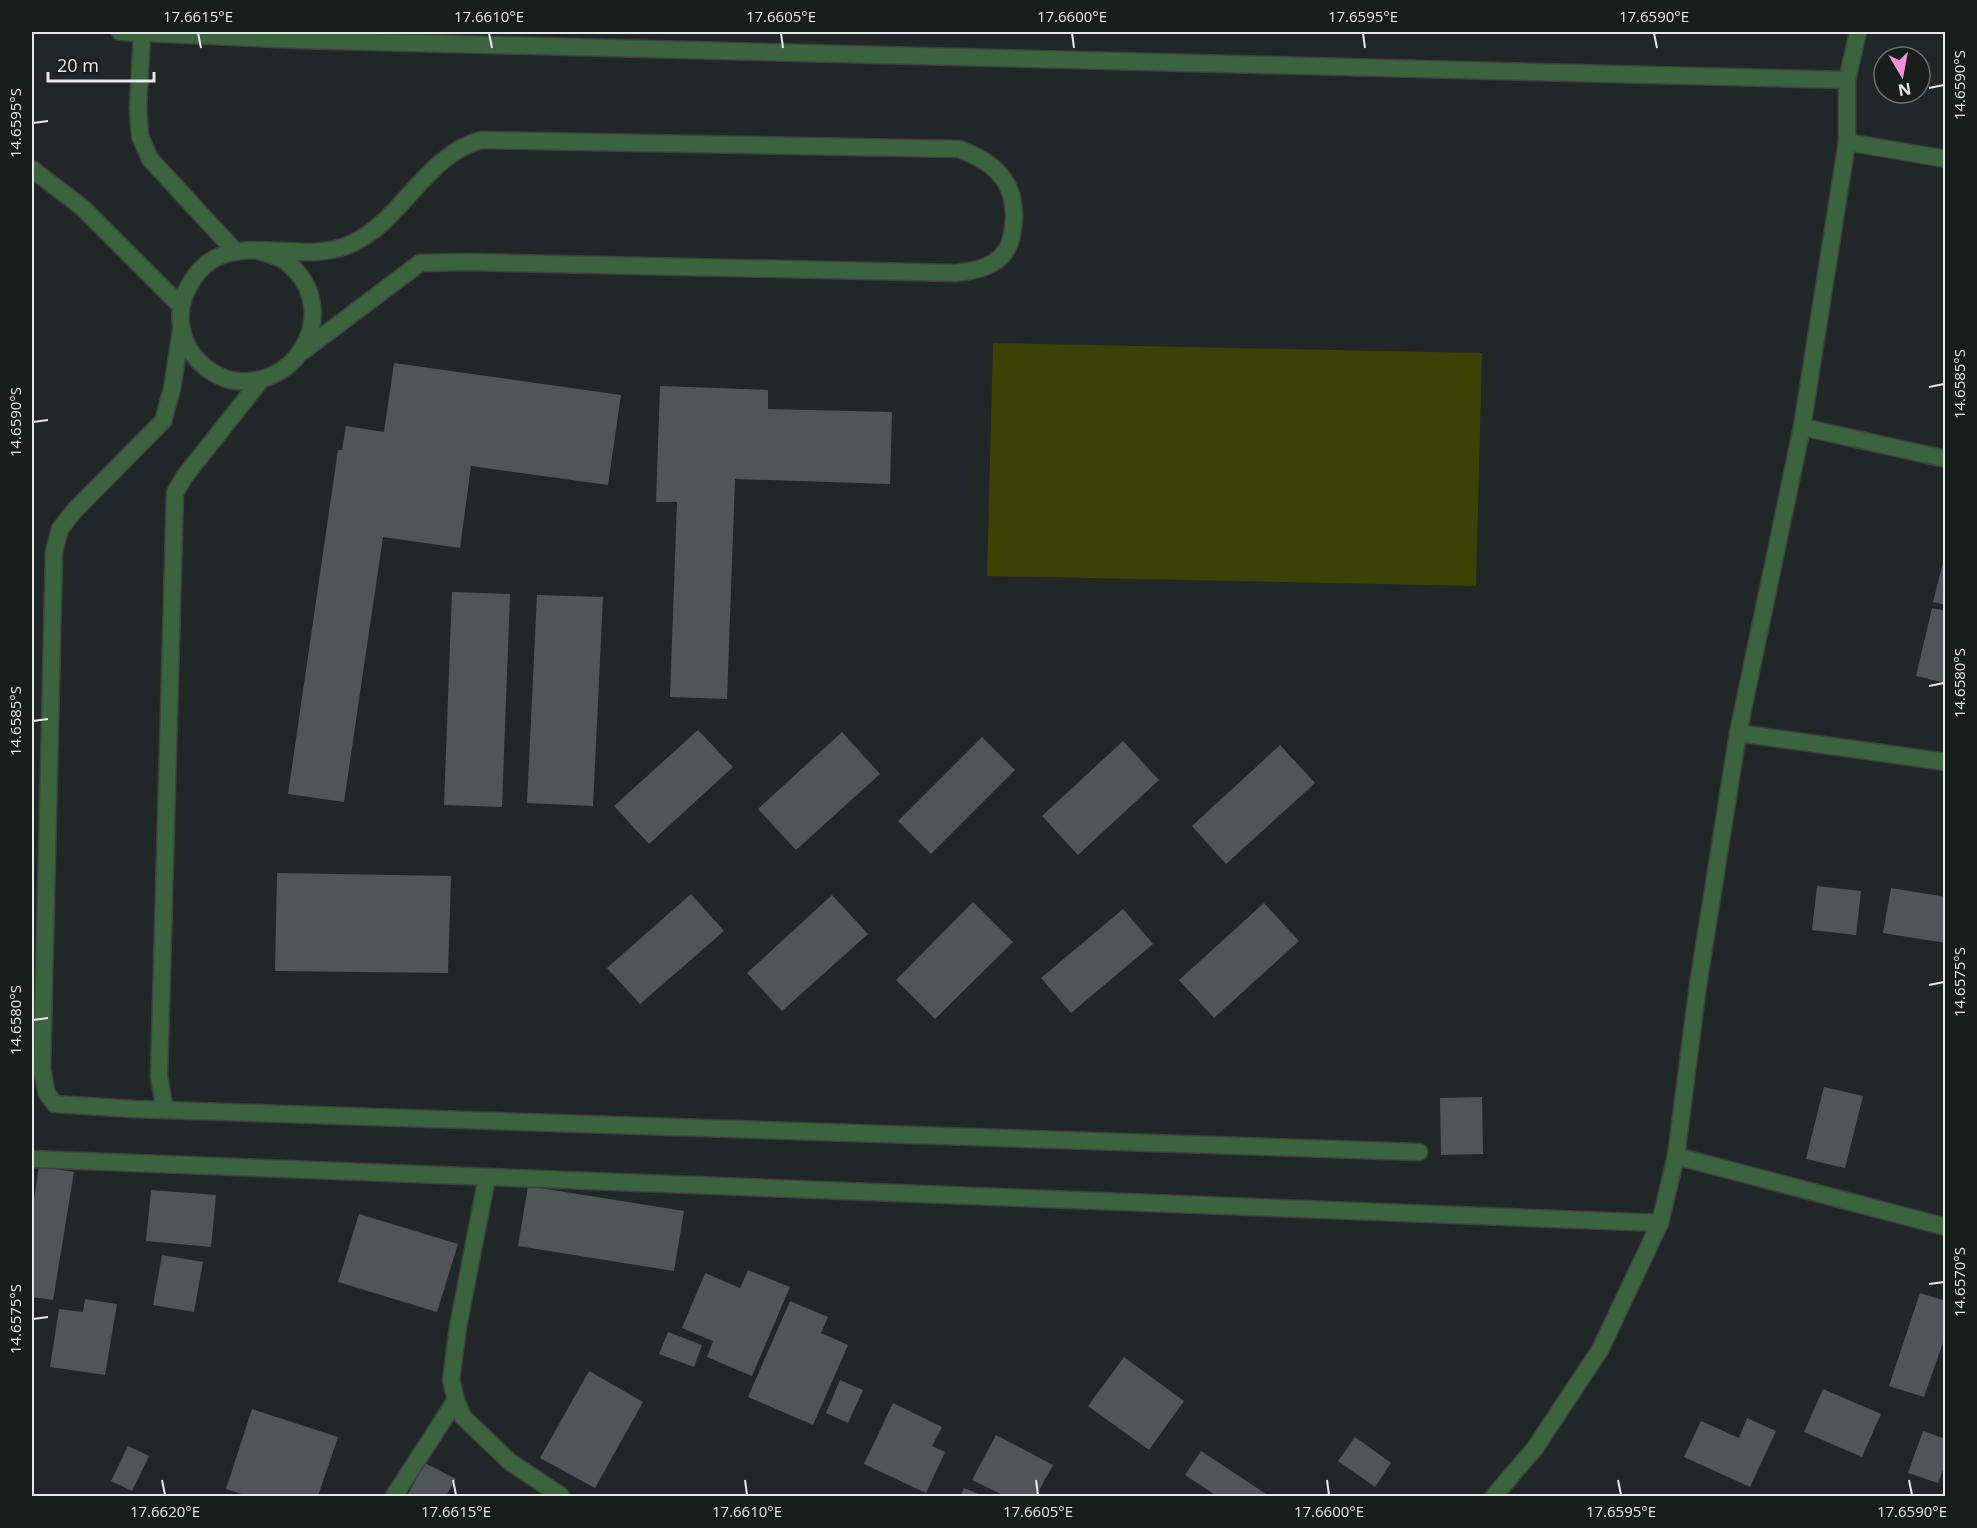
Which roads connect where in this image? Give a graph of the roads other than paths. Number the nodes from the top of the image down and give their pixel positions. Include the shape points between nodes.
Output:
1 (120, 32) edge
2 (1858, 32) edge
3 (142, 33) edge
4 (1847, 80) junction
5 (1847, 142) junction
6 (1946, 159) edge
7 (32, 169) edge
8 (234, 250) junction
9 (259, 251) junction
10 (180, 305) junction
11 (182, 331) junction
12 (303, 351) junction
13 (261, 380) junction
14 (1802, 427) junction
15 (1946, 459) edge
16 (1738, 733) junction
17 (1946, 762) edge
18 (165, 1110) junction
19 (1419, 1152) dead end
20 (1676, 1156) junction
21 (32, 1159) edge
22 (487, 1177) junction
23 (1659, 1223) junction
24 (1946, 1227) edge
25 (456, 1400) junction
26 (394, 1497) edge
27 (561, 1497) edge
28 (1494, 1497) edge

1 - 3 street
2 - 4 street
3 - 4 street
3 - 8 street via 140,136 150,159
4 - 5 street
5 - 6 street
5 - 14 street
7 - 10 street via 83,208
8 - 9 street
8 - 10 street via 209,261 190,280
9 - 12 street via 284,260 302,279 312,302 312,328
9 - 12 street via 311,252 351,244 368,235 449,155 466,144 481,141 959,149 998,170 1007,183 1016,211 1010,246 1002,256 984,267 956,273 420,262
10 - 11 street
11 - 13 street via 192,354 211,372 235,381
11 - 18 street via 163,421 74,511 56,540 42,1070 47,1094 55,1104
12 - 13 street via 284,370
13 - 18 street via 175,493 159,1077
14 - 15 street
14 - 16 street
16 - 17 street
16 - 20 street via 1698,985
18 - 19 street
20 - 23 street
20 - 24 street
21 - 22 street
22 - 23 street
22 - 25 street via 458,1327 451,1380
23 - 28 street via 1600,1350 1535,1448
25 - 26 street
25 - 27 street via 463,1417 510,1462

